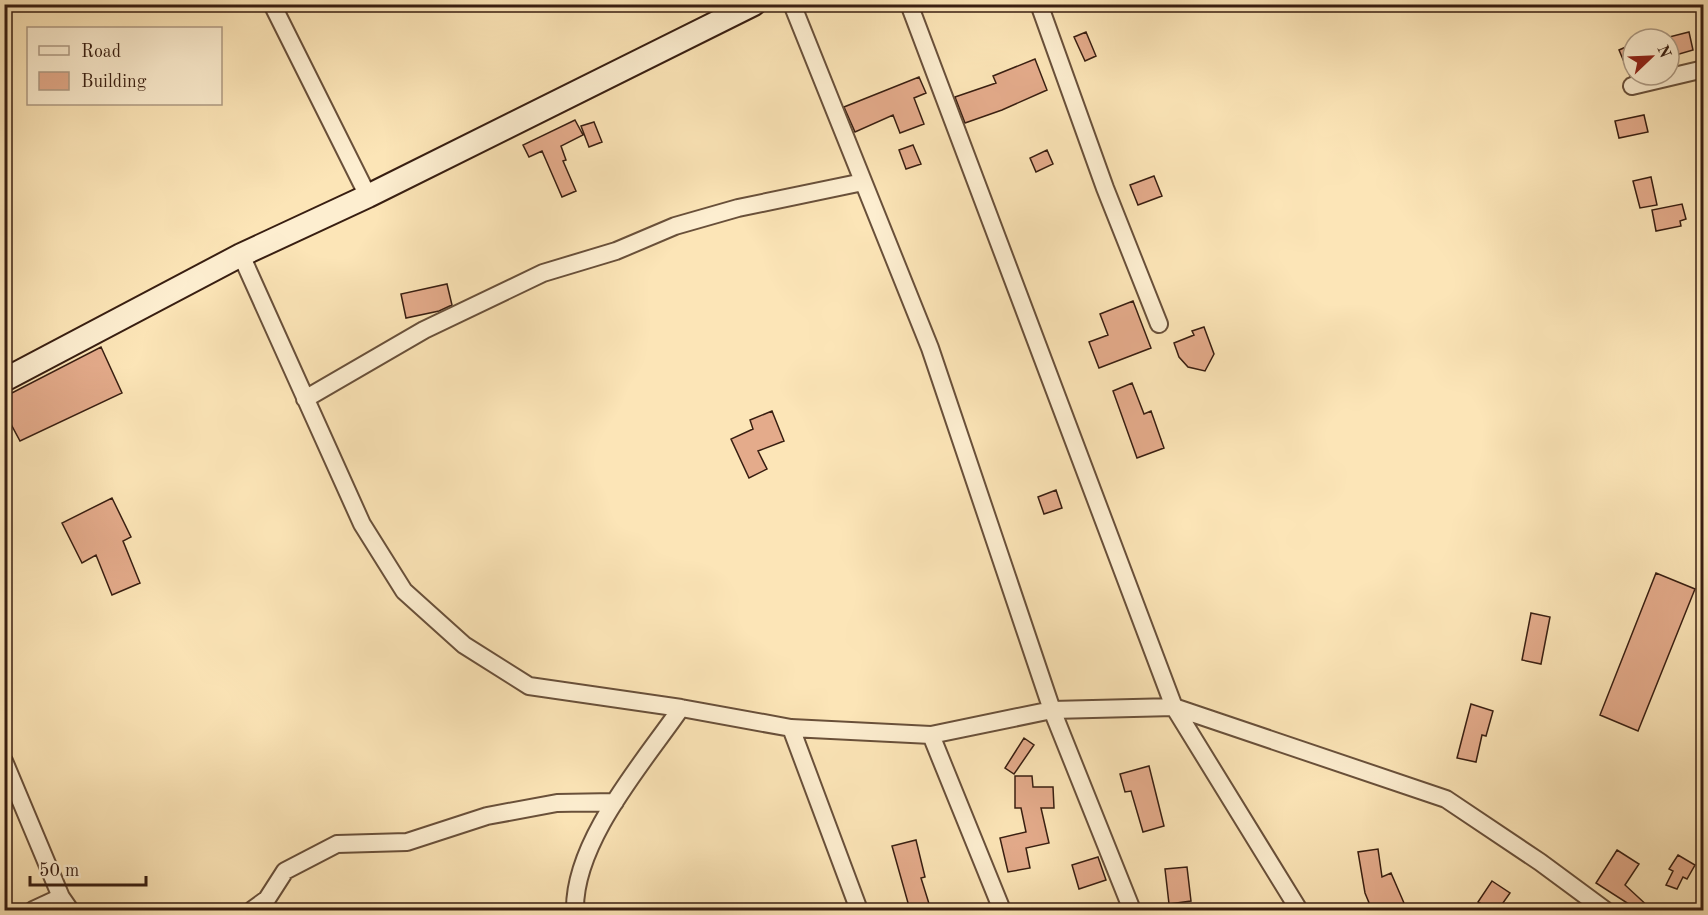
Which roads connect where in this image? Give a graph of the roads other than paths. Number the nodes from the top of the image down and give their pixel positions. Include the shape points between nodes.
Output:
1 (272, 4) edge
2 (753, 4) edge
3 (792, 4) edge
4 (909, 4) edge
5 (1039, 4) edge
6 (1704, 69) edge
7 (1681, 74) edge
8 (863, 182) junction
9 (368, 196) junction
10 (241, 255) junction
11 (1159, 324) dead end
12 (4, 380) edge
13 (304, 399) junction
14 (1174, 707) junction
15 (681, 708) junction
16 (1052, 710) junction
17 (791, 728) junction
18 (931, 735) junction
19 (4, 761) edge
20 (615, 802) junction
21 (65, 904) edge
22 (33, 910) edge
23 (252, 910) edge
24 (575, 910) edge
25 (859, 910) edge
26 (1002, 910) edge
27 (1132, 910) edge
28 (1299, 910) edge
29 (1605, 910) edge

1 - 9 street
2 - 9 street
3 - 8 street
4 - 14 street
5 - 11 street
6 - 7 street
8 - 13 street via 738,208 543,273 424,330
8 - 16 street via 930,348
9 - 10 street
10 - 12 street
10 - 13 street
13 - 15 street via 362,524 404,591 464,645 529,686
14 - 16 street
14 - 28 street
14 - 29 street via 1446,799
15 - 17 street
15 - 20 street
16 - 18 street
16 - 27 street
17 - 18 street
17 - 25 street
18 - 26 street
19 - 21 street
20 - 23 street via 557,804 487,816 407,843 337,844 285,871 267,899
20 - 24 street via 583,865
21 - 22 street

